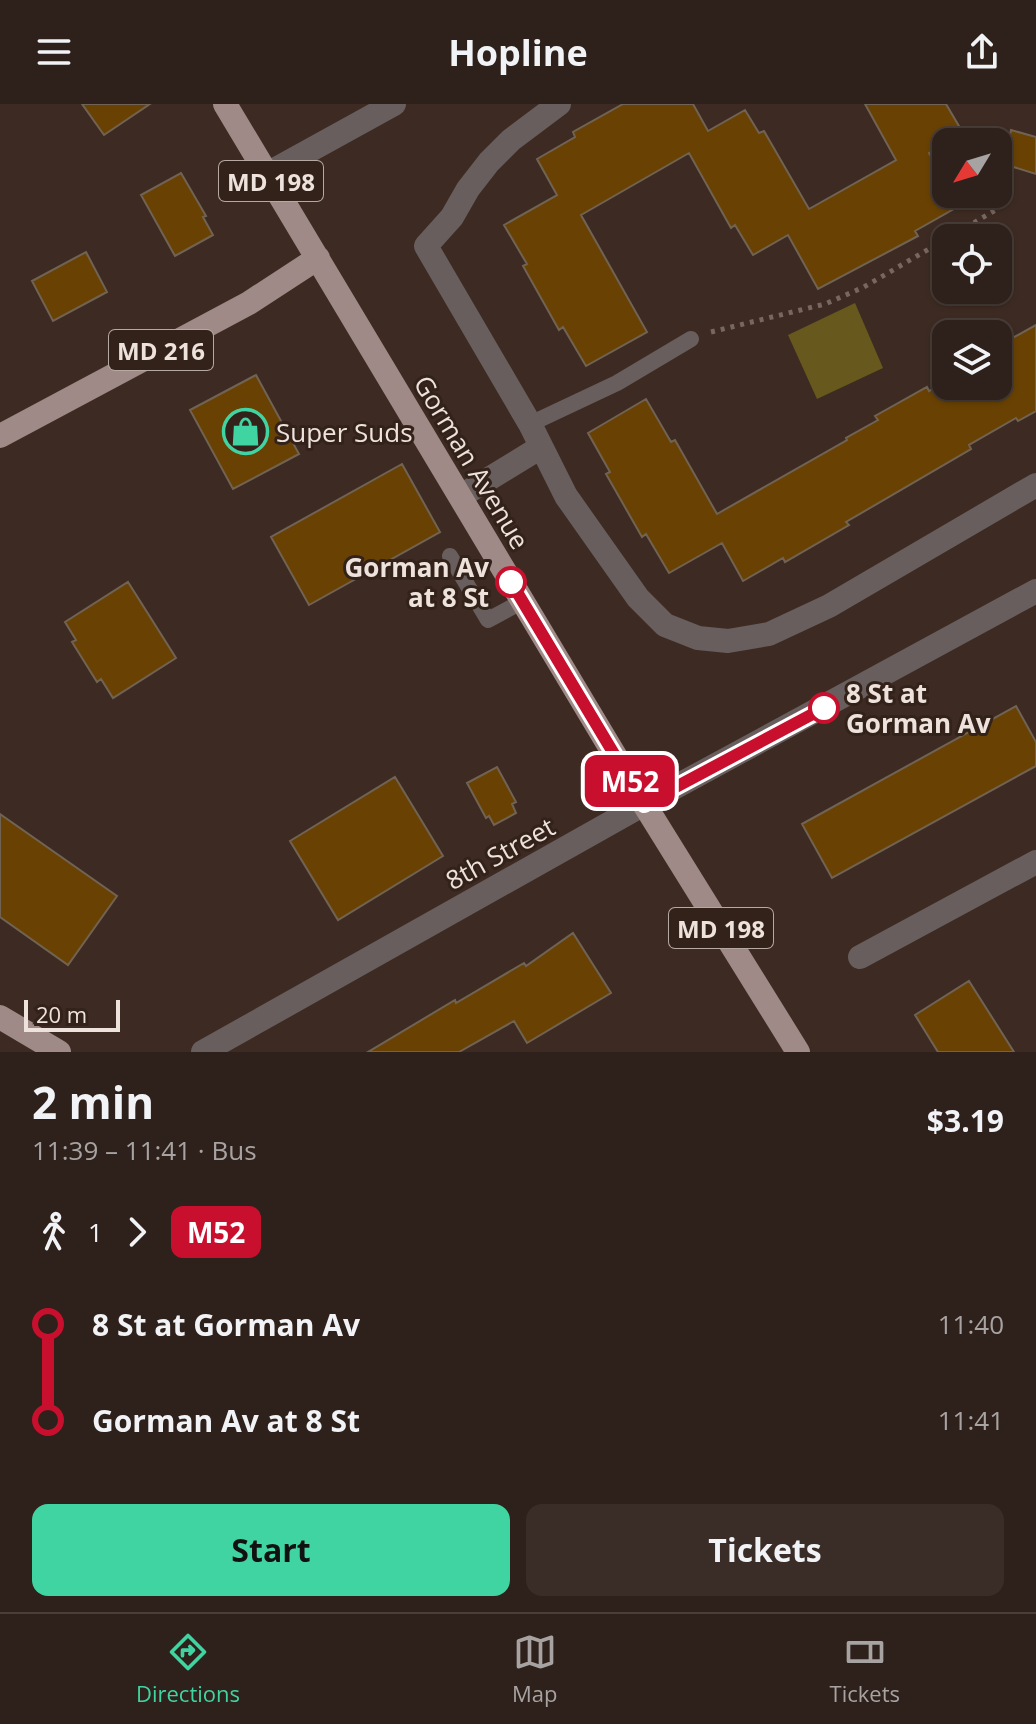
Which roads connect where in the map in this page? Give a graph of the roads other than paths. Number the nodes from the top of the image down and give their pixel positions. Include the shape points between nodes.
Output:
1 (225, 104) edge
2 (394, 104) edge
3 (559, 104) edge
4 (267, 174) junction
5 (318, 258) junction
6 (691, 339) road end
7 (530, 424) junction
8 (0, 436) edge
9 (541, 447) junction
10 (1034, 491) edge
11 (461, 496) junction
12 (450, 556) dead end
13 (1034, 597) edge
14 (523, 601) junction
15 (644, 804) junction
16 (1036, 862) edge
17 (860, 957) dead end
18 (0, 1017) edge
19 (59, 1052) edge
20 (203, 1052) edge
21 (798, 1052) edge

1 - 4 main road, Gorman Avenue / MD 198
2 - 4 street
3 - 7 street via 489,162 426,246
4 - 5 main road, Gorman Avenue / MD 198
5 - 8 main road, MD 216 via 249,303
5 - 11 main road, Gorman Avenue / MD 198
6 - 7 lane via 617,383
7 - 9 street
9 - 10 street via 566,496 638,598 665,625 698,638 728,641 769,634 829,606
9 - 11 street
11 - 14 main road, Gorman Avenue / MD 198
12 - 14 lane via 488,620
13 - 15 street, 8th Street
14 - 15 main road, Gorman Avenue / MD 198
15 - 20 street, 8th Street
15 - 21 main road, Gorman Avenue / MD 198
16 - 17 street
18 - 19 main road

